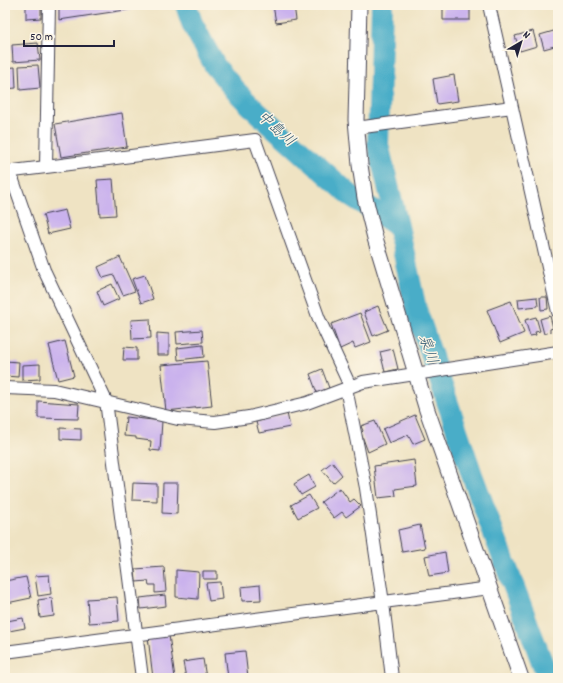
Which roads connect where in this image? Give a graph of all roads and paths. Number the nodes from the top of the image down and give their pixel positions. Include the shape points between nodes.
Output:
1 (49, 5) edge
2 (359, 5) edge
3 (489, 5) edge
4 (512, 106) junction
5 (357, 128) junction
6 (46, 167) junction
7 (7, 172) edge
8 (558, 312) edge
9 (558, 352) edge
10 (416, 374) junction
11 (348, 387) junction
12 (5, 388) edge
13 (106, 401) junction
14 (490, 588) junction
15 (383, 603) junction
16 (136, 635) junction
17 (5, 652) edge
18 (142, 678) edge
19 (392, 678) edge
20 (521, 678) edge

1 - 6 street
2 - 5 street
3 - 4 street
4 - 5 street
4 - 8 street
5 - 10 street via 365,198
6 - 7 street
6 - 11 street via 255,140 319,319
7 - 13 street via 44,270
9 - 10 street
10 - 11 street via 363,382
10 - 14 street
11 - 13 street via 307,403 250,417 214,422 178,419
11 - 15 street
12 - 13 street via 54,390
13 - 16 street
14 - 15 street
14 - 20 street
15 - 16 street
15 - 19 street
16 - 17 street
16 - 18 street

